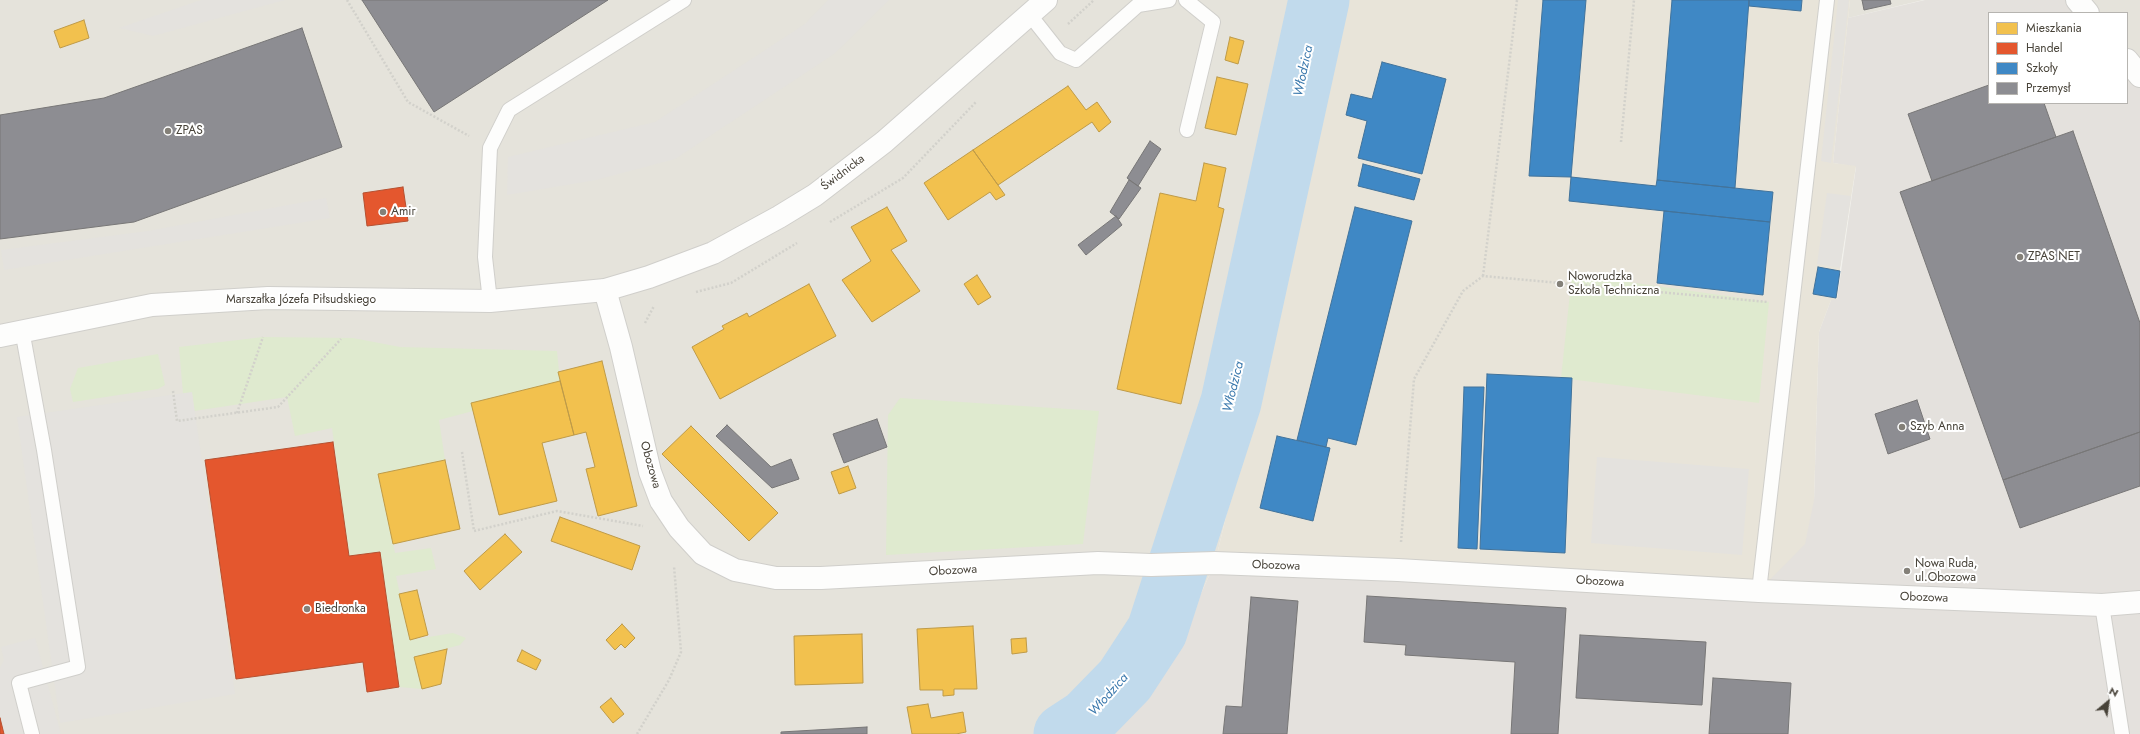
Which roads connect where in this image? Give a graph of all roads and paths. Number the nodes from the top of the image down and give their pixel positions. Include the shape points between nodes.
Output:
1 (347, 0) edge
2 (684, 0) edge
3 (1046, 0) edge
4 (1169, 0) edge
5 (1186, 0) edge
6 (1517, 0) edge
7 (1634, 0) edge
8 (1827, 0) edge
9 (2077, 0) edge
10 (2087, 12) edge
11 (1030, 15) junction
12 (2128, 61) edge
13 (2140, 76) edge
14 (1188, 130) dead end
15 (1621, 142) dead end
16 (490, 148) junction
17 (1483, 276) junction
18 (605, 290) junction
19 (490, 301) junction
20 (1774, 303) dead end
21 (22, 330) junction
22 (0, 336) edge
23 (263, 337) dead end
24 (341, 338) dead end
25 (173, 391) dead end
26 (237, 413) junction
27 (462, 452) dead end
28 (679, 528) junction
29 (1398, 570) junction
30 (1758, 591) junction
31 (2140, 602) edge
32 (2102, 606) junction
33 (32, 734) edge
34 (637, 734) edge
35 (2122, 734) edge

1 - 16 path via 408,102
2 - 16 lane via 509,110
3 - 11 street, Świdnicka
4 - 11 lane via 1138,6 1076,60 1060,53
5 - 14 lane via 1213,22
6 - 17 path
7 - 15 path
8 - 30 lane
9 - 10 street
11 - 18 street, Świdnicka via 884,142 815,195 713,253
12 - 13 street
16 - 19 lane via 485,257
17 - 20 path
17 - 29 path via 1463,291 1414,379
18 - 19 street, Marszałka Józefa Piłsudskiego
18 - 28 street, Obozowa via 650,472 661,501
19 - 21 street, Marszałka Józefa Piłsudskiego via 268,298 152,305
21 - 22 street, Marszałka Józefa Piłsudskiego
21 - 33 lane via 38,410 78,667 19,683
23 - 26 path
24 - 26 path via 278,407
25 - 26 path via 177,421
27 - 28 path via 474,531 557,511 631,525
28 - 29 street, Obozowa via 703,554 716,561 735,570 776,578 821,578 1098,563 1215,563
28 - 34 path via 672,534 681,652 669,680
29 - 30 street, Obozowa
30 - 32 street, Obozowa
31 - 32 street, Obozowa
32 - 35 lane

